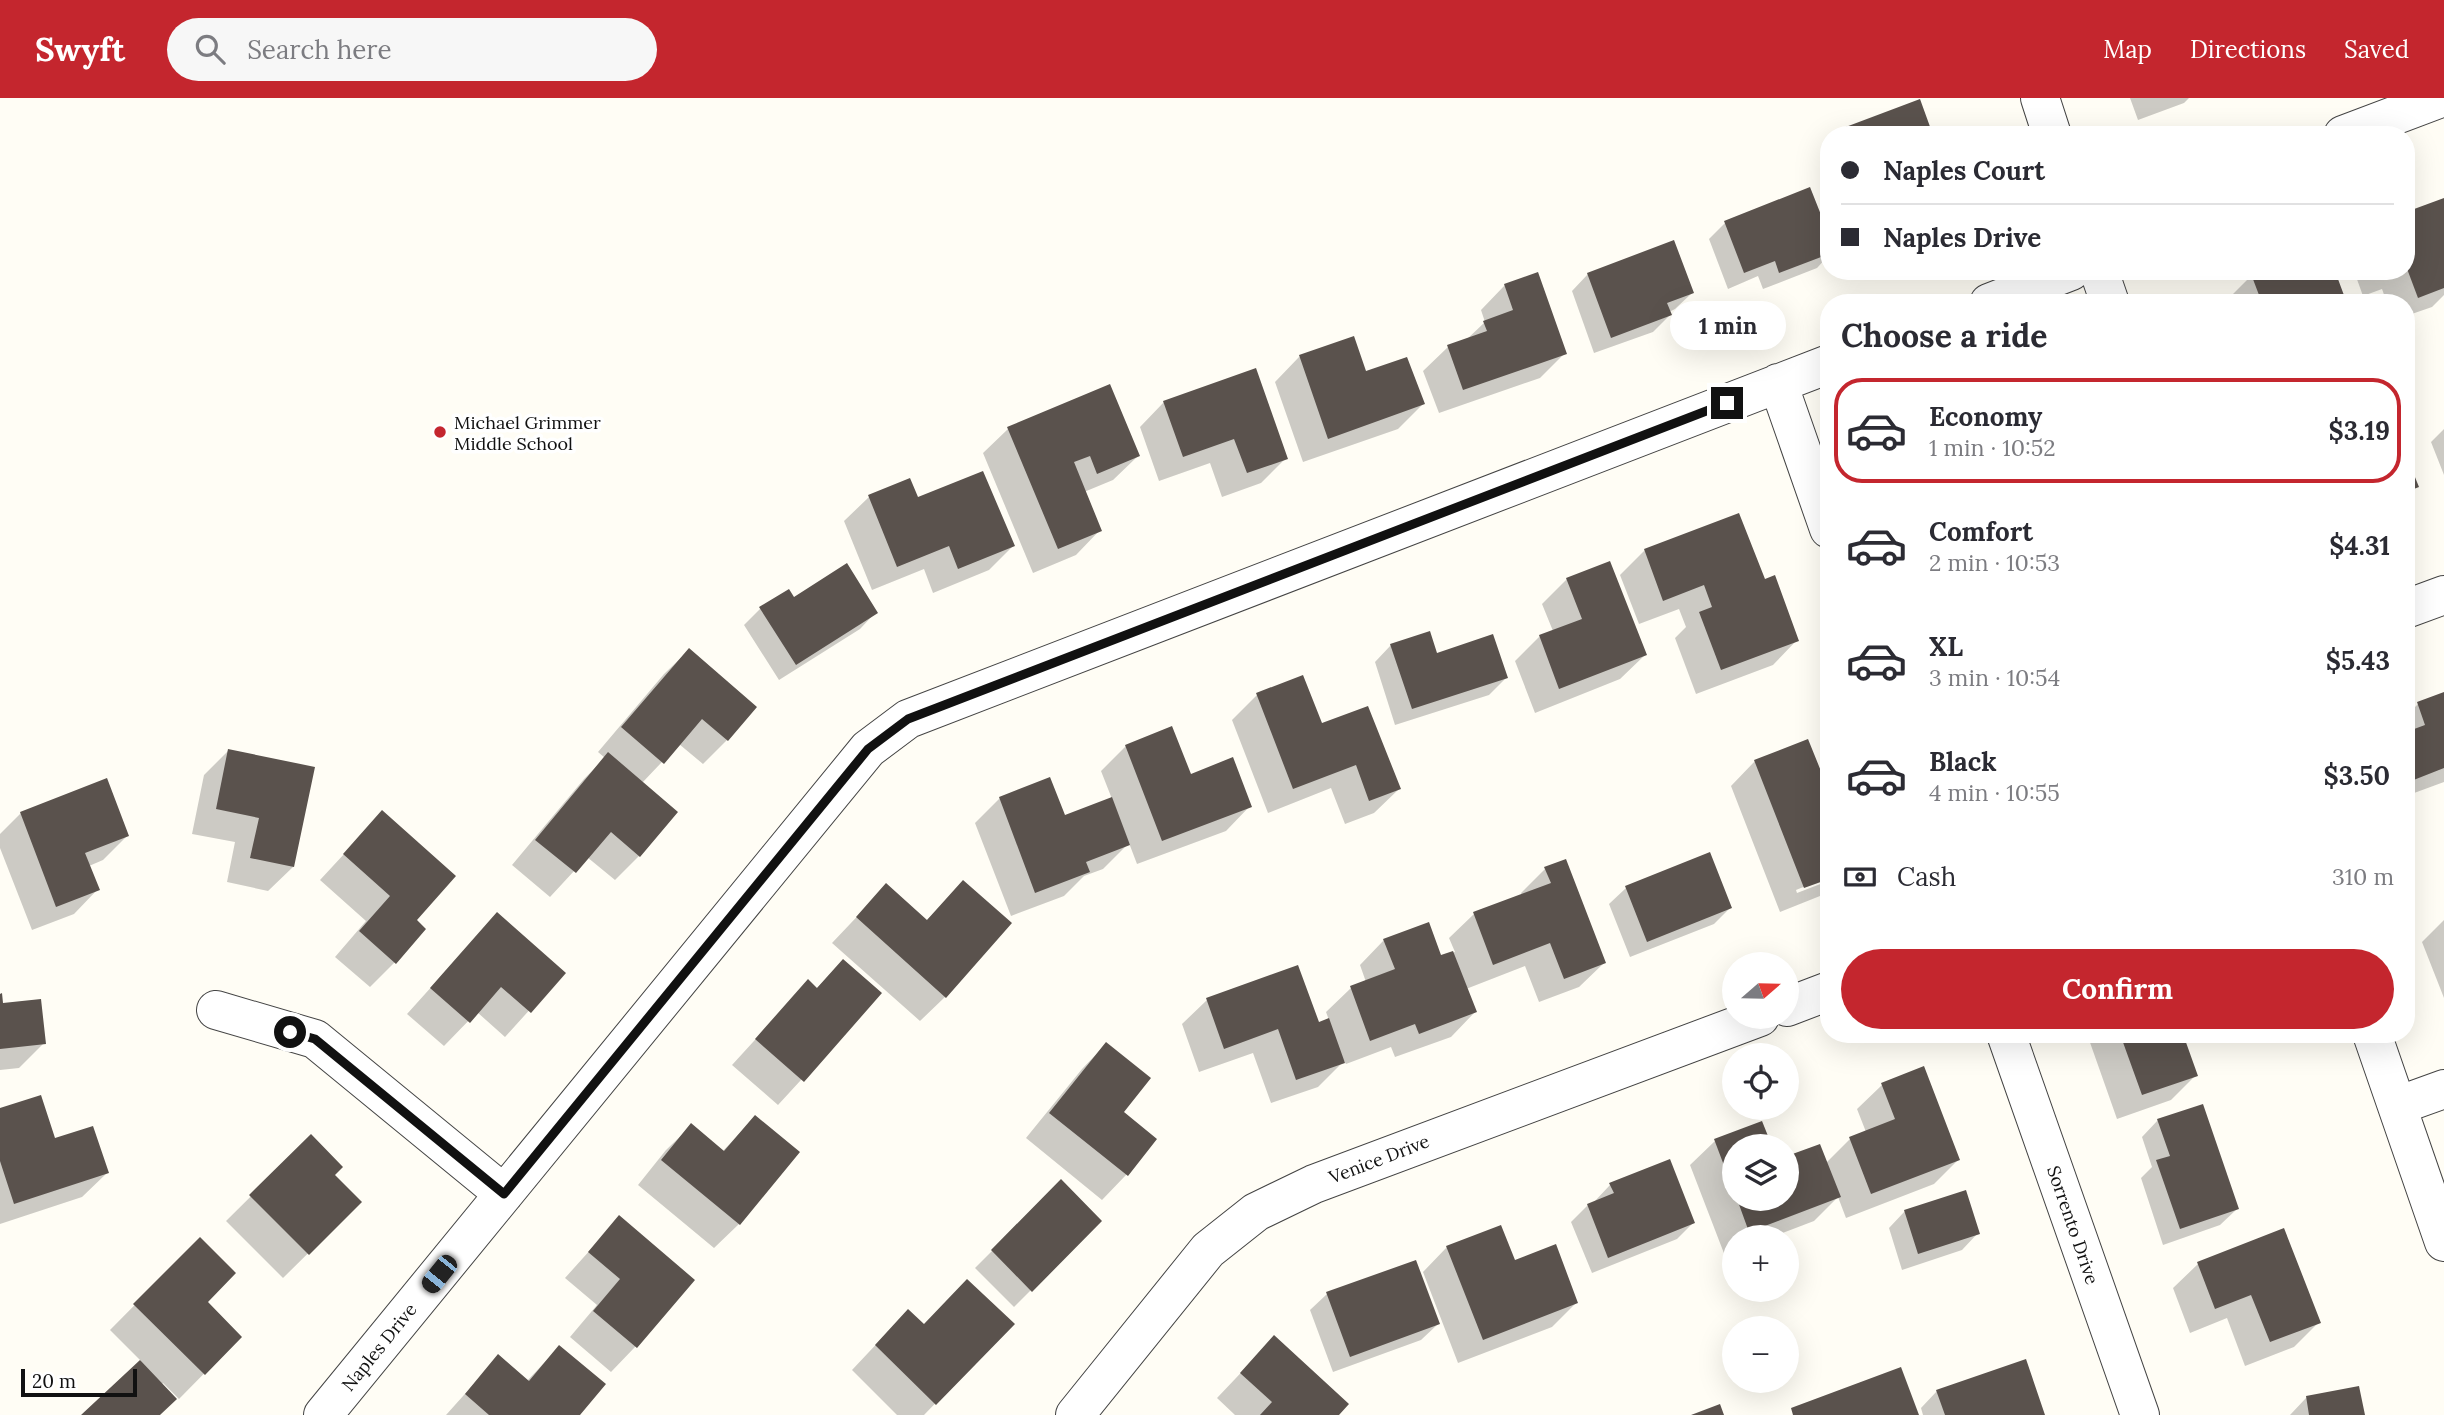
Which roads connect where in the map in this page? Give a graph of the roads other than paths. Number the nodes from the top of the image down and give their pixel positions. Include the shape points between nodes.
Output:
1 (2040, 98) edge
2 (2441, 98) edge
3 (2049, 126) edge
4 (2367, 126) edge
5 (2048, 280) edge
6 (2012, 294) edge
7 (1820, 367) edge
8 (1778, 383) junction
9 (1820, 503) edge
10 (2444, 595) edge
11 (2415, 606) edge
12 (1820, 994) edge
13 (1799, 1002) edge
14 (216, 1010) dead end
15 (1728, 1029) edge
16 (2009, 1043) edge
17 (2375, 1043) edge
18 (2444, 1088) edge
19 (2397, 1106) junction
20 (504, 1194) junction
21 (2444, 1242) edge
22 (323, 1415) edge
23 (1075, 1415) edge
24 (2140, 1415) edge

1 - 3 street
2 - 4 street
5 - 6 street
7 - 8 street, Naples Drive
8 - 9 street
8 - 20 street, Naples Drive via 908,719 868,749
10 - 11 street
12 - 13 street
14 - 20 street via 315,1039
15 - 23 street, Venice Drive via 1314,1184 1256,1212 1208,1250
16 - 24 street, Sorrento Drive
17 - 19 street
18 - 19 street
19 - 21 street
20 - 22 street, Naples Drive

